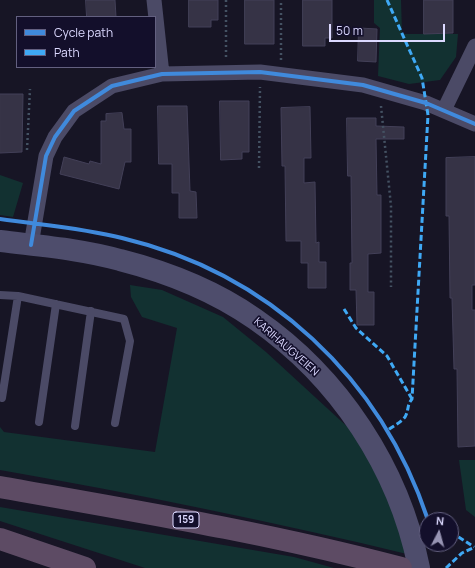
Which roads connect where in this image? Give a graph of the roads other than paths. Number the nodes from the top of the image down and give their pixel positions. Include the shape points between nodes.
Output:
1 (154, 0) edge
2 (156, 16) edge
3 (156, 18) edge
4 (475, 46) edge
5 (162, 74) junction
6 (444, 110) junction
7 (475, 124) edge
8 (0, 241) edge
9 (31, 245) junction
10 (0, 295) edge
11 (18, 296) junction
12 (56, 304) junction
13 (91, 311) junction
14 (2, 398) dead end
15 (39, 422) dead end
16 (115, 423) dead end
17 (75, 426) dead end
18 (0, 487) edge
19 (0, 539) edge
20 (85, 568) edge
21 (401, 568) edge
22 (419, 568) edge

1 - 2 street
3 - 5 street
4 - 6 street
5 - 6 street via 260,72 349,82 380,89
5 - 9 street via 112,86 74,111 55,137 46,156
6 - 7 street
8 - 9 main road, KARIHAUGVEIEN
9 - 22 main road, KARIHAUGVEIEN via 118,259 174,277 229,304 255,319 278,337 335,393 368,439 402,506
10 - 11 lane
11 - 12 lane
11 - 14 lane
12 - 13 lane
12 - 15 lane
13 - 16 lane via 124,319 130,340
13 - 17 lane
18 - 21 highway, 159 via 210,524
19 - 20 highway

